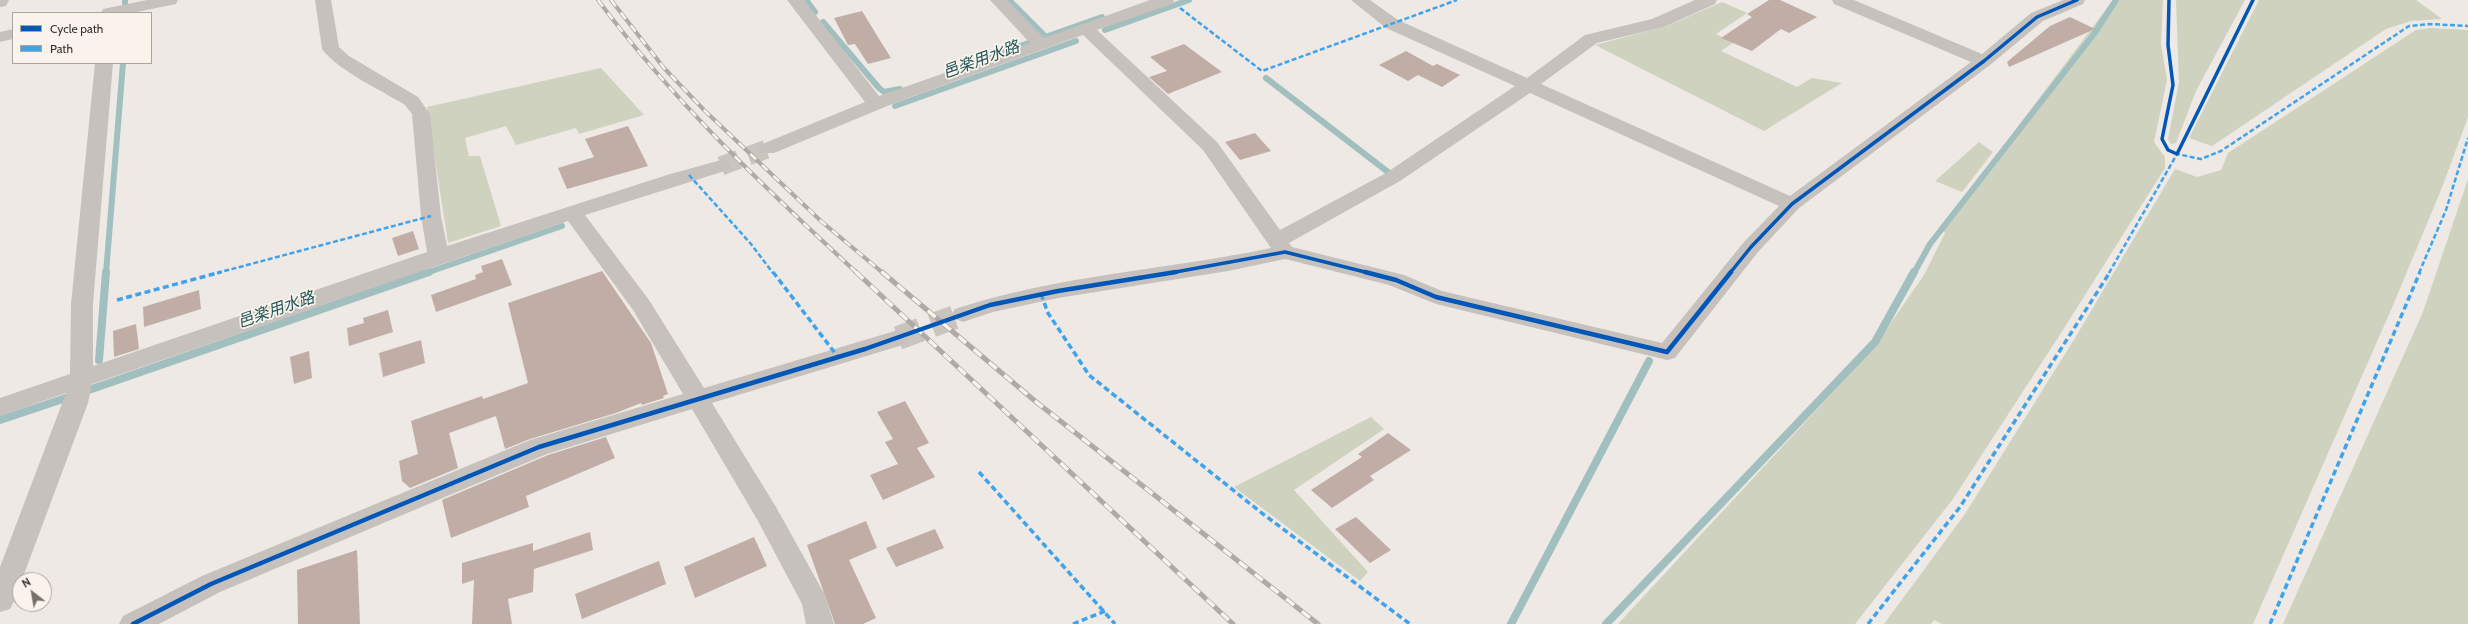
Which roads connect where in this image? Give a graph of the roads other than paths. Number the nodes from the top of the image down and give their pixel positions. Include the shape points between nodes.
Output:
1 (111, 0) edge
2 (170, 0) edge
3 (323, 0) edge
4 (795, 0) edge
5 (998, 0) edge
6 (1166, 0) edge
7 (1359, 0) edge
8 (1709, 0) edge
9 (1840, 0) edge
10 (2077, 0) edge
11 (109, 12) edge
12 (114, 12) edge
13 (1086, 29) junction
14 (12, 34) edge
15 (0, 37) edge
16 (1041, 44) junction
17 (1984, 61) junction
18 (104, 64) edge
19 (1529, 85) junction
20 (876, 104) junction
21 (767, 149) tunnel mouth
22 (721, 166) tunnel mouth
23 (1792, 204) junction
24 (572, 212) junction
25 (1281, 246) junction
26 (438, 256) junction
27 (963, 314) tunnel mouth
28 (898, 338) tunnel mouth
29 (81, 380) junction
30 (698, 399) junction
31 (0, 407) edge
32 (0, 601) edge
33 (133, 624) edge
34 (820, 624) edge

1 - 11 street
2 - 12 street
3 - 26 street via 332,49 343,60 412,101 421,114 431,216
4 - 20 street
5 - 16 street
6 - 13 street
7 - 19 street via 1392,24
8 - 19 street via 1658,23 1591,39
9 - 17 street
10 - 17 street via 2037,17
13 - 16 street
13 - 25 street via 1210,146
14 - 15 street
16 - 20 street
17 - 23 street
18 - 29 street via 82,304
19 - 23 street
19 - 25 street via 1393,177
20 - 21 street
22 - 24 street
23 - 25 street via 1750,247 1667,352 1436,297 1396,280
24 - 26 street
24 - 30 street via 642,305
25 - 27 street via 1228,264 1058,291 990,305
26 - 29 street
28 - 30 street
29 - 31 street
29 - 32 street via 76,403
30 - 33 street via 540,447 211,584
30 - 34 street via 767,514 815,603

